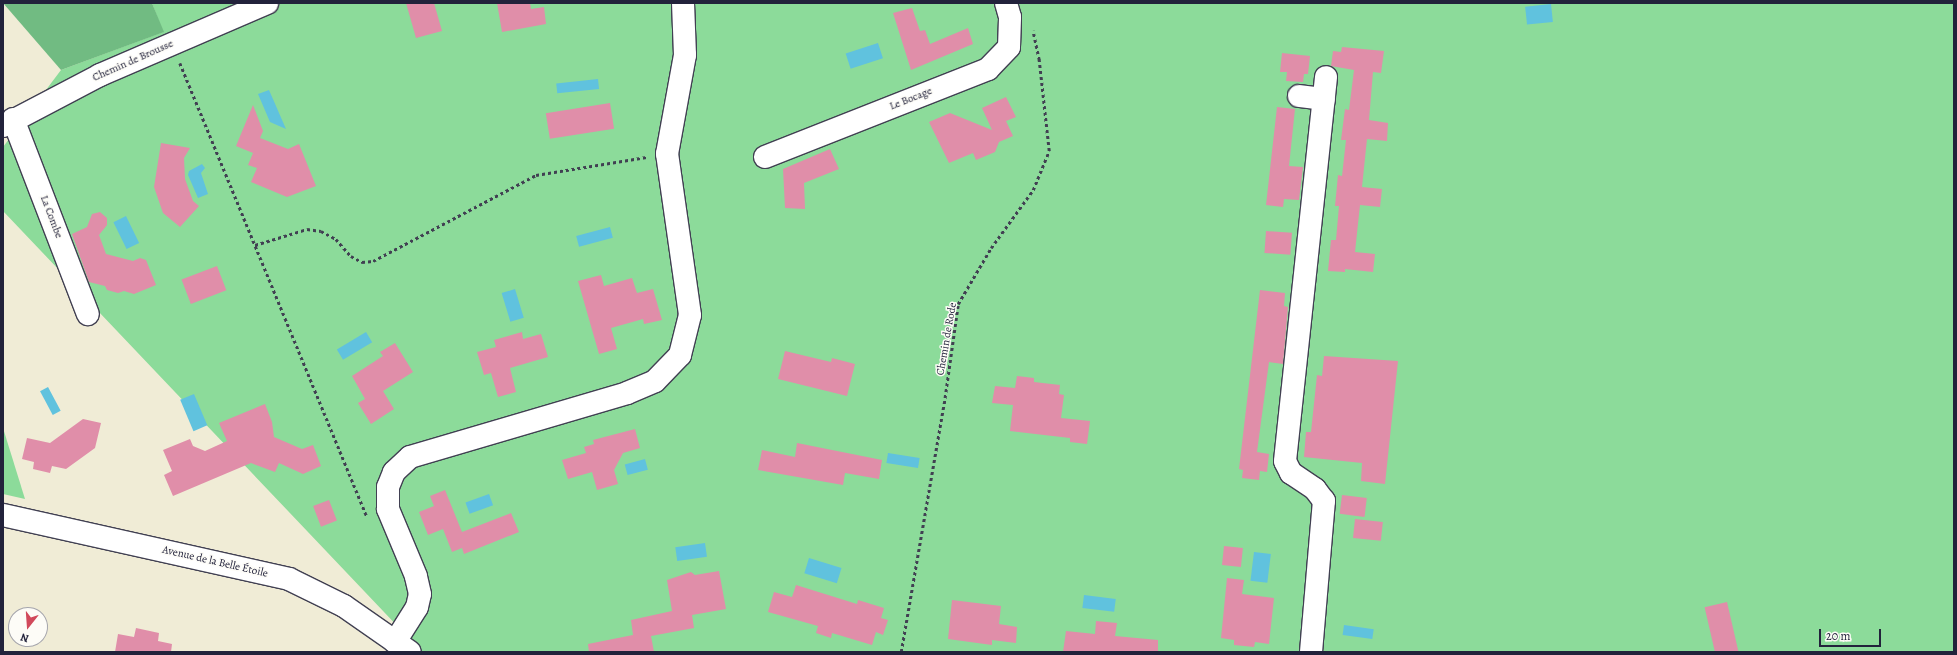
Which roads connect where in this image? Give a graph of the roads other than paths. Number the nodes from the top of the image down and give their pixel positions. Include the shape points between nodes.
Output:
1 (267, 3) edge
2 (684, 3) edge
3 (1006, 3) edge
4 (1326, 77) dead end
5 (1299, 96) dead end
6 (1324, 99) junction
7 (8, 123) edge
8 (765, 157) dead end
9 (88, 314) dead end
10 (3, 515) edge
11 (402, 647) edge
12 (1311, 652) edge

1 - 7 street, Chemin de Brousse via 100,75
2 - 11 street via 685,55 667,154 690,315 680,355 655,381 627,393 410,457 394,472 388,487 388,509 416,576 420,594
3 - 8 street, Le Bocage via 1010,17 1009,47 988,69
4 - 6 street
5 - 6 street
6 - 12 street via 1285,461 1291,473 1315,489 1324,501
7 - 9 street, La Combe
10 - 11 street, Avenue de la Belle Étoile via 289,579 344,606

